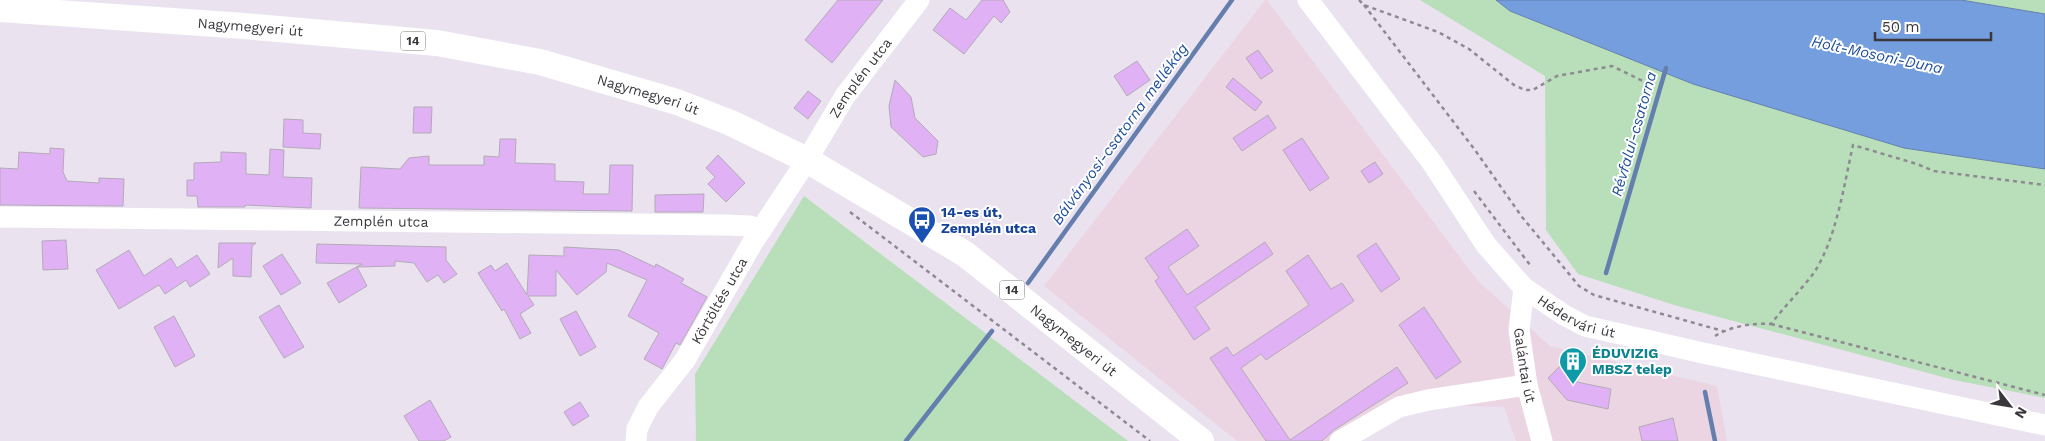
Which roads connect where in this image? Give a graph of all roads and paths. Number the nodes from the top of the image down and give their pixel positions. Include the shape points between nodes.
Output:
1 (919, 0) edge
2 (1308, 0) edge
3 (1359, 0) edge
4 (1364, 5) junction
5 (0, 9) edge
6 (1648, 84) dead end
7 (807, 160) junction
8 (2045, 185) edge
9 (1473, 189) dead end
10 (845, 208) dead end
11 (0, 217) edge
12 (761, 230) junction
13 (1532, 268) dead end
14 (1524, 288) junction
15 (1771, 324) junction
16 (1712, 338) dead end
17 (1722, 340) dead end
18 (1527, 385) junction
19 (2045, 395) edge
20 (2045, 425) edge
21 (636, 441) edge
22 (1150, 441) edge
23 (1201, 441) edge
24 (1340, 441) edge
25 (1542, 441) edge

1 - 7 street, Zemplén utca via 845,96
2 - 14 street, Hédervári út via 1433,164 1486,245
3 - 4 path
4 - 6 path via 1438,32 1525,90 1533,90 1557,76 1612,66
4 - 15 path via 1522,217 1579,286 1594,295 1723,331 1755,323
5 - 7 main road, Nagymegyeri út / 14 via 437,43 507,56 578,72 677,102 731,123
7 - 12 street, Körtöltés utca
7 - 23 main road, Nagymegyeri út / 14 via 965,254
8 - 15 path via 1934,171 1853,146 1826,246 1814,273
9 - 13 path
10 - 22 path
11 - 12 street, Zemplén utca via 726,225
12 - 21 street, Körtöltés utca via 685,360 648,407 637,429
14 - 18 street, Galántai út via 1519,330
14 - 20 street, Hédervári út via 1585,326
15 - 19 path
16 - 17 path
18 - 24 street via 1399,407
18 - 25 street, Galántai út

